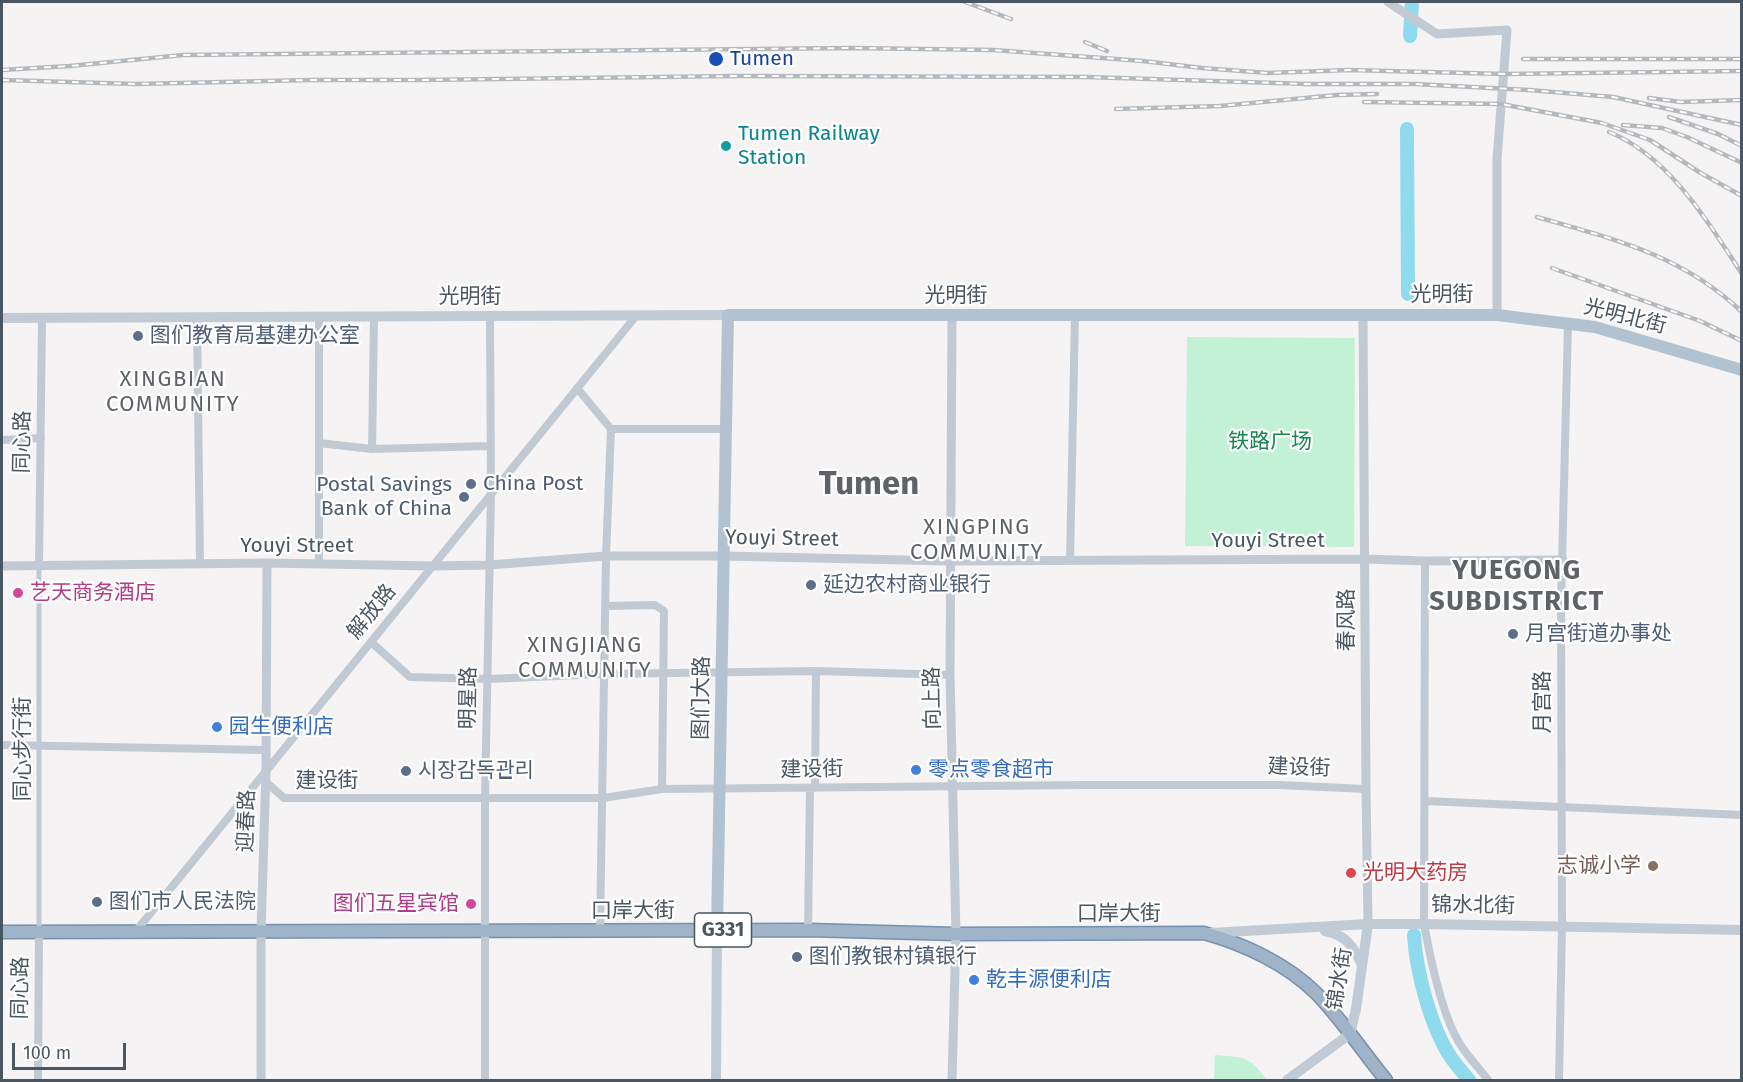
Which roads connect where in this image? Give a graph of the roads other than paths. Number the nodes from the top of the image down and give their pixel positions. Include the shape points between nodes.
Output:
1 (1388, 2) edge
2 (728, 315) junction
3 (952, 315) junction
4 (1075, 315) junction
5 (1363, 315) junction
6 (1497, 315) junction
7 (489, 316) junction
8 (636, 316) junction
9 (197, 317) junction
10 (319, 317) junction
11 (374, 317) junction
12 (2, 318) edge
13 (42, 318) junction
14 (1568, 323) junction
15 (1742, 370) edge
16 (577, 388) junction
17 (611, 429) junction
18 (726, 429) junction
19 (41, 438) junction
20 (2, 440) edge
21 (319, 444) junction
22 (490, 446) junction
23 (372, 449) junction
24 (491, 493) junction
25 (724, 555) junction
26 (606, 556) junction
27 (1364, 559) junction
28 (1070, 560) junction
29 (1563, 560) junction
30 (950, 561) junction
31 (1425, 561) junction
32 (267, 563) junction
33 (319, 563) junction
34 (200, 564) junction
35 (489, 565) junction
36 (2, 566) edge
37 (39, 566) junction
38 (433, 566) junction
39 (605, 606) junction
40 (371, 642) junction
41 (816, 671) junction
42 (663, 673) junction
43 (722, 673) junction
44 (604, 674) junction
45 (950, 675) junction
46 (488, 679) junction
47 (2, 745) edge
48 (40, 745) junction
49 (265, 750) junction
50 (266, 770) junction
51 (266, 782) junction
52 (952, 787) junction
53 (813, 788) junction
54 (662, 789) junction
55 (720, 789) junction
56 (1366, 789) junction
57 (603, 798) junction
58 (486, 799) junction
59 (1426, 801) junction
60 (1561, 808) junction
61 (1742, 815) edge
62 (1368, 924) junction
63 (1424, 924) junction
64 (1562, 927) junction
65 (1311, 928) junction
66 (600, 930) junction
67 (717, 930) junction
68 (808, 930) junction
69 (1742, 930) edge
70 (261, 931) junction
71 (486, 931) junction
72 (2, 932) edge
73 (39, 932) junction
74 (136, 932) junction
75 (1204, 933) junction
76 (956, 934) junction
77 (1362, 965) junction
78 (1350, 1034) junction
79 (38, 1080) edge
80 (261, 1080) edge
81 (485, 1080) edge
82 (716, 1080) edge
83 (952, 1080) edge
84 (1287, 1080) edge
85 (1386, 1080) edge
86 (1488, 1080) edge
87 (1559, 1080) edge

1 - 6 street, 光明街 via 1437,34 1507,30 1497,159
2 - 3 main road, 光明街
2 - 8 main road, 光明街
2 - 18 main road, 图们大路
3 - 4 main road, 光明街
3 - 30 street, 向上路
4 - 5 main road, 光明街
4 - 28 street
5 - 6 main road, 光明街
5 - 27 street, 春风路
6 - 14 main road, 光明北街
7 - 8 main road, 光明街
7 - 11 main road, 光明街
7 - 22 street, 明星路
8 - 16 street, 解放路
9 - 10 main road, 光明街
9 - 13 main road, 光明街
9 - 34 street
10 - 11 main road, 光明街
10 - 21 street
11 - 23 street
12 - 13 main road, 光明街
13 - 19 street, 同心路
14 - 15 main road, 光明北街
14 - 29 street, 月宫路
16 - 17 street
16 - 24 street, 解放路
17 - 18 street
17 - 26 street
18 - 25 main road, 图们大路
19 - 20 street
19 - 37 street, 同心路
21 - 23 street
21 - 33 street
22 - 23 street
22 - 24 street, 明星路
24 - 35 street, 明星路
24 - 38 street, 解放路
25 - 26 street, Youyi Street
25 - 30 street, Youyi Street
25 - 43 main road, 图们大路
26 - 35 street, Youyi Street
26 - 39 street
27 - 28 street, Youyi Street
27 - 31 street, Youyi Street
27 - 56 street, 春风路
28 - 30 street, Youyi Street
29 - 31 street, Youyi Street
29 - 60 street, 月宫路
30 - 45 street, 向上路
31 - 59 street
32 - 33 street, Youyi Street
32 - 34 street, Youyi Street
32 - 49 street, 迎春路
33 - 38 street, Youyi Street
34 - 37 street, Youyi Street
35 - 38 street, Youyi Street
35 - 46 street, 明星路
36 - 37 street, Youyi Street
37 - 48 street, 同心步行街
38 - 40 street, 解放路
39 - 42 street via 655,605 664,611
39 - 44 street
40 - 46 street via 410,676
40 - 50 street, 解放路
41 - 43 street
41 - 45 street
41 - 53 street
42 - 43 street
42 - 44 street
42 - 54 street
43 - 55 main road, 图们大路
44 - 46 street
44 - 57 street
45 - 52 street, 向上路
46 - 58 street, 明星路
47 - 48 street
48 - 49 street
48 - 73 street, 同心步行街
49 - 50 street, 迎春路
50 - 51 street, 迎春路
50 - 74 street, 解放路
51 - 58 street, 建设街 via 284,798
51 - 70 street, 迎春路
52 - 53 street, 建设街
52 - 56 street, 建设街 via 1279,785
52 - 76 street, 向上路
53 - 55 street, 建设街
53 - 68 street
54 - 55 street, 建设街
54 - 57 street, 建设街
55 - 67 main road, 图们大路
56 - 62 street, 春风路
57 - 58 street, 建设街
57 - 66 street
58 - 71 street, 明星路
59 - 60 street
59 - 63 street
60 - 61 street
60 - 64 street, 月宫路
62 - 63 main road, 锦水北街
62 - 65 main road, 锦水北街
62 - 77 main road, 锦水街
63 - 64 main road, 锦水北街
63 - 86 street via 1448,1018 1459,1042
64 - 69 main road, 锦水北街
64 - 87 street, 月宫路
65 - 75 main road, 锦水北街
65 - 77 main road via 1338,934 1351,944
66 - 67 highway, 口岸大街 / G331
66 - 71 highway, 口岸大街 / G331
67 - 68 highway, 口岸大街 / G331
67 - 82 main road, 图们大路
68 - 76 highway, 口岸大街 / G331
70 - 71 highway, 口岸大街 / G331
70 - 74 highway, 口岸大街 / G331
70 - 80 street, 迎春路
71 - 81 street, 明星路
72 - 73 highway, 口岸大街 / G331
73 - 74 highway, 口岸大街 / G331
73 - 79 street, 同心路
75 - 76 highway, 口岸大街 / G331
75 - 78 highway, 口岸大街 / G331 via 1249,949 1302,981
76 - 83 street, 向上路
77 - 78 main road, 锦水街
78 - 84 main road, 锦水街
78 - 85 highway, 口岸大街 / G331

